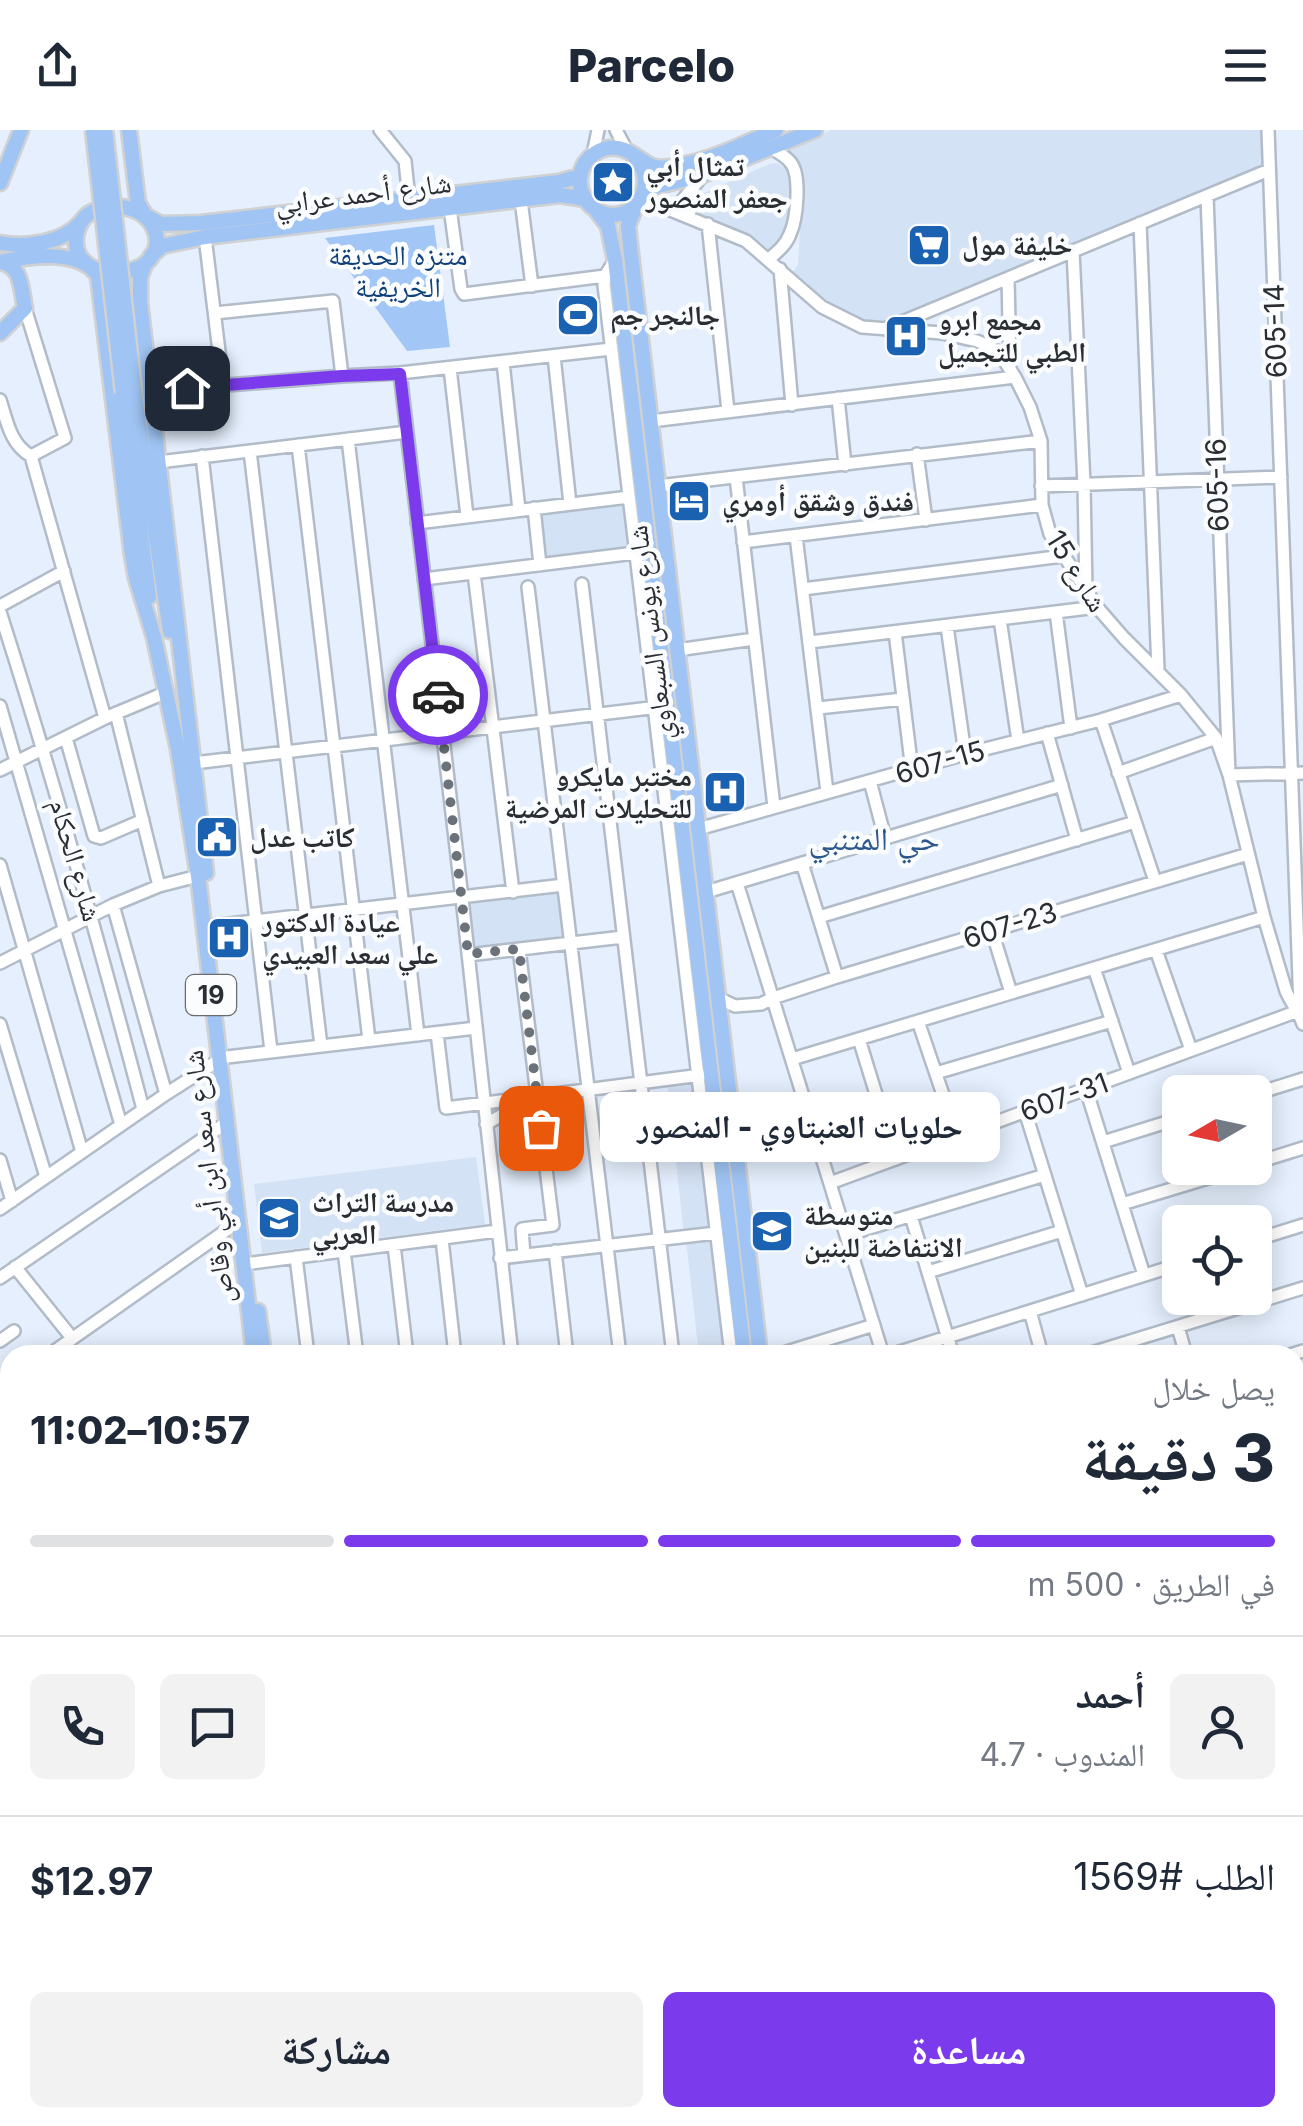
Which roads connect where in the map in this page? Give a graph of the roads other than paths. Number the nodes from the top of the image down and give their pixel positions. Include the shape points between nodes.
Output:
1 (11, 130) edge
2 (20, 130) edge
3 (94, 130) edge
4 (106, 130) edge
5 (120, 130) edge
6 (129, 130) edge
7 (380, 130) edge
8 (598, 130) edge
9 (616, 130) edge
10 (776, 130) edge
11 (814, 130) edge
12 (1268, 130) edge
13 (772, 148) junction
14 (630, 152) junction
15 (593, 154) junction
16 (0, 158) edge
17 (1269, 170) junction
18 (580, 176) junction
19 (703, 176) junction
20 (0, 183) edge
21 (136, 186) junction
22 (1207, 196) junction
23 (641, 197) junction
24 (409, 199) junction
25 (521, 200) junction
26 (590, 204) junction
27 (450, 208) junction
28 (144, 214) junction
29 (690, 216) junction
30 (84, 218) junction
31 (1140, 223) junction
32 (183, 224) junction
33 (708, 224) junction
34 (205, 237) junction
35 (185, 241) junction
36 (2, 244) edge
37 (1073, 251) junction
38 (40, 257) junction
39 (769, 259) junction
40 (148, 260) junction
41 (615, 260) junction
42 (0, 262) edge
43 (94, 269) junction
44 (780, 269) junction
45 (605, 276) junction
46 (1008, 278) junction
47 (19, 279) junction
48 (532, 286) junction
49 (140, 302) junction
50 (25, 308) junction
51 (215, 313) junction
52 (103, 317) junction
53 (882, 330) junction
54 (0, 333) edge
55 (611, 349) junction
56 (554, 356) junction
57 (503, 362) junction
58 (450, 368) junction
59 (1012, 373) junction
60 (400, 374) junction
61 (342, 376) junction
62 (223, 384) junction
63 (128, 391) junction
64 (150, 392) junction
65 (838, 398) junction
66 (0, 400) edge
67 (792, 404) junction
68 (728, 411) junction
69 (650, 421) junction
70 (406, 432) junction
71 (348, 439) junction
72 (1041, 441) junction
73 (298, 445) junction
74 (250, 451) junction
75 (918, 454) junction
76 (31, 456) junction
77 (202, 456) junction
78 (159, 462) junction
79 (845, 465) junction
80 (1281, 476) junction
81 (736, 477) junction
82 (1217, 479) junction
83 (1149, 482) junction
84 (1084, 484) junction
85 (658, 486) junction
86 (1041, 486) junction
87 (629, 497) junction
88 (570, 504) junction
89 (1042, 506) junction
90 (534, 508) junction
91 (519, 510) junction
92 (467, 516) junction
93 (926, 520) junction
94 (417, 522) junction
95 (796, 536) junction
96 (743, 542) junction
97 (636, 554) junction
98 (1063, 556) junction
99 (540, 565) junction
100 (64, 571) junction
101 (474, 573) junction
102 (424, 579) junction
103 (582, 584) dead end
104 (528, 587) dead end
105 (803, 589) junction
106 (1086, 590) junction
107 (1097, 607) junction
108 (0, 609) edge
109 (1056, 612) junction
110 (1000, 619) junction
111 (946, 626) junction
112 (895, 632) junction
113 (154, 637) junction
114 (754, 640) junction
115 (810, 642) junction
116 (678, 650) junction
117 (1158, 669) junction
118 (167, 692) junction
119 (1182, 694) junction
120 (903, 699) junction
121 (0, 706) edge
122 (661, 707) junction
123 (818, 708) junction
124 (111, 715) junction
125 (597, 715) junction
126 (1100, 720) junction
127 (545, 721) junction
128 (492, 728) junction
129 (1070, 728) junction
130 (443, 734) junction
131 (1048, 734) junction
132 (190, 735) junction
133 (66, 738) junction
134 (1216, 738) junction
135 (383, 741) junction
136 (1018, 741) junction
137 (335, 746) junction
138 (44, 750) junction
139 (286, 752) junction
140 (965, 754) junction
141 (237, 758) junction
142 (18, 762) junction
143 (194, 762) junction
144 (0, 770) edge
145 (912, 770) junction
146 (1118, 773) junction
147 (1298, 773) edge
148 (1229, 775) junction
149 (870, 781) junction
150 (1062, 786) junction
151 (827, 792) junction
152 (774, 807) junction
153 (143, 820) junction
154 (1135, 822) junction
155 (698, 829) junction
156 (885, 838) junction
157 (1077, 840) junction
158 (1248, 854) junction
159 (802, 863) junction
160 (0, 865) edge
161 (198, 876) junction
162 (1155, 881) junction
163 (737, 883) junction
164 (159, 886) junction
165 (564, 886) junction
166 (514, 892) junction
167 (706, 892) junction
168 (462, 898) junction
169 (113, 905) junction
170 (403, 905) junction
171 (354, 911) junction
172 (92, 915) junction
173 (306, 916) junction
174 (818, 918) junction
175 (1264, 918) junction
176 (258, 922) junction
177 (212, 926) junction
178 (64, 928) junction
179 (992, 931) junction
180 (623, 937) junction
181 (571, 943) junction
182 (519, 949) junction
183 (1156, 950) junction
184 (25, 952) junction
185 (468, 954) junction
186 (0, 963) edge
187 (1094, 968) junction
188 (837, 977) junction
189 (1011, 994) junction
190 (718, 998) junction
191 (773, 998) junction
192 (702, 1000) junction
193 (1301, 1017) edge
194 (918, 1021) junction
195 (1112, 1021) junction
196 (0, 1024) edge
197 (476, 1028) junction
198 (437, 1032) junction
199 (418, 1035) junction
200 (859, 1039) junction
201 (369, 1040) junction
202 (321, 1046) junction
203 (1191, 1050) junction
204 (271, 1051) junction
205 (223, 1058) junction
206 (792, 1059) junction
207 (1129, 1073) junction
208 (704, 1074) junction
209 (936, 1074) junction
210 (1303, 1079) edge
211 (640, 1082) junction
212 (588, 1088) junction
213 (1086, 1089) junction
214 (1272, 1089) edge
215 (166, 1094) junction
216 (537, 1095) junction
217 (484, 1103) junction
218 (144, 1110) junction
219 (1025, 1111) junction
220 (226, 1123) junction
221 (486, 1124) junction
222 (812, 1124) junction
223 (1162, 1124) edge
224 (121, 1125) junction
225 (956, 1136) junction
226 (1103, 1142) junction
227 (735, 1145) junction
228 (1303, 1148) edge
229 (82, 1152) junction
230 (896, 1158) junction
231 (1272, 1158) edge
232 (0, 1160) edge
233 (1044, 1175) junction
234 (46, 1178) junction
235 (830, 1183) junction
236 (1185, 1185) edge
237 (12, 1201) junction
238 (1122, 1204) junction
239 (0, 1210) edge
240 (910, 1216) junction
241 (238, 1222) junction
242 (1303, 1225) edge
243 (497, 1231) junction
244 (1062, 1231) junction
245 (716, 1232) junction
246 (846, 1235) junction
247 (1272, 1235) edge
248 (442, 1239) junction
249 (659, 1239) junction
250 (394, 1246) junction
251 (607, 1246) junction
252 (344, 1251) junction
253 (555, 1251) junction
254 (524, 1254) junction
255 (296, 1256) junction
256 (500, 1258) junction
257 (252, 1263) junction
258 (15, 1268) junction
259 (1162, 1270) edge
260 (928, 1272) junction
261 (1144, 1275) junction
262 (0, 1278) edge
263 (1303, 1288) edge
264 (1082, 1295) junction
265 (1272, 1297) edge
266 (1030, 1311) junction
267 (1214, 1315) edge
268 (874, 1325) junction
269 (1178, 1327) junction
270 (14, 1331) dead end
271 (948, 1337) junction
272 (72, 1338) junction
273 (0, 1341) edge
274 (63, 1345) edge
275 (253, 1345) edge
276 (263, 1345) edge
277 (307, 1345) edge
278 (355, 1345) edge
279 (406, 1345) edge
280 (454, 1345) edge
281 (511, 1345) edge
282 (566, 1345) edge
283 (619, 1345) edge
284 (671, 1345) edge
285 (729, 1345) edge
286 (743, 1345) edge
287 (759, 1345) edge
288 (809, 1345) edge
289 (883, 1345) edge
290 (921, 1345) edge
291 (950, 1345) edge
292 (1039, 1345) edge
293 (1136, 1345) edge
294 (1183, 1345) edge

1 - 16 main road
2 - 20 main road
3 - 63 main road, bridge
4 - 63 main road, bridge
5 - 28 main road via 129,197
6 - 21 main road
7 - 24 street via 405,162
8 - 15 street
9 - 14 street
10 - 14 main road via 684,165 659,168
11 - 13 main road
12 - 17 street, 605-14
13 - 19 main road
13 - 39 street via 797,177 792,232
14 - 15 main road via 609,148
14 - 23 main road via 644,169
15 - 18 main road
17 - 22 street
17 - 80 street, 605-14
18 - 24 main road, شارع أحمد عرابي
18 - 26 main road
19 - 23 main road
19 - 29 street via 682,201
21 - 28 main road
21 - 32 main road via 156,216
22 - 31 street
22 - 82 street, 605-16
23 - 26 main road via 616,214
23 - 29 street
23 - 69 main road, شارع يونس السبعاوي via 628,226
24 - 32 main road, شارع أحمد عرابي
25 - 26 main road, شارع أحمد عرابي via 560,196
25 - 27 main road, شارع أحمد عرابي
25 - 48 street
26 - 41 main road, شارع يونس السبعاوي via 608,226
27 - 34 main road, شارع أحمد عرابي
27 - 48 street via 462,292
28 - 30 main road via 104,208
28 - 32 main road, شارع أحمد عرابي via 161,224
28 - 40 main road via 156,239
29 - 33 street
30 - 36 main road via 59,238
30 - 43 main road via 77,248
31 - 37 street
31 - 83 street
33 - 39 street
33 - 68 street
34 - 35 main road, شارع أحمد عرابي
34 - 51 street
35 - 40 main road, شارع أحمد عرابي via 162,246
35 - 49 main road via 170,245 151,264
37 - 46 street
37 - 84 street
38 - 42 main road
38 - 43 main road
38 - 47 main road via 21,264
38 - 52 main road via 66,261 87,276
39 - 44 street
40 - 43 main road via 126,271
40 - 49 main road
41 - 45 street
41 - 122 main road, شارع يونس السبعاوي
42 - 47 main road via 11,264
43 - 52 main road
44 - 53 street via 822,307
44 - 67 street
45 - 48 street
45 - 55 street
46 - 53 street
46 - 59 street
47 - 50 main road
49 - 64 main road
50 - 54 main road
50 - 76 street via 65,438
51 - 61 street via 332,301
51 - 62 street
52 - 113 main road via 132,555
53 - 59 street via 977,341 1000,354
55 - 56 street
55 - 87 street
56 - 57 street
56 - 88 street
57 - 58 street
57 - 91 street
58 - 60 street
58 - 92 street
59 - 65 street
59 - 72 street, شارع 15
60 - 61 street
60 - 70 street
61 - 62 street
62 - 64 street
63 - 113 main road
63 - 132 main road
64 - 78 main road
65 - 67 street
65 - 79 street
66 - 76 street via 13,439
67 - 68 street
68 - 69 street
69 - 85 main road, شارع يونس السبعاوي
70 - 71 street
70 - 94 street
71 - 73 street
71 - 135 street
72 - 75 street
72 - 86 street, شارع 15
73 - 74 street
73 - 137 street
74 - 77 street
74 - 139 street
75 - 79 street
75 - 93 street
76 - 100 street
77 - 78 street
77 - 141 street
78 - 132 main road
79 - 81 street
80 - 82 street
80 - 147 street, 605-14
81 - 85 street
81 - 96 street
82 - 83 street
82 - 148 street, 605-16
83 - 84 street
83 - 117 street
84 - 86 street
84 - 106 street
85 - 116 main road, شارع يونس السبعاوي
86 - 89 street, شارع 15
87 - 88 street
87 - 97 street
88 - 90 street
89 - 93 street
89 - 98 street, شارع 15
90 - 91 street
90 - 99 street
91 - 92 street
92 - 94 street
93 - 95 street
94 - 102 street
95 - 96 street
95 - 105 street
96 - 114 street
97 - 99 street
97 - 122 street
98 - 105 street
98 - 106 street, شارع 15
99 - 101 street
100 - 108 street
100 - 124 street
101 - 102 street
101 - 128 street
102 - 130 street
103 - 125 street
104 - 127 street
105 - 115 street
106 - 107 street, شارع 15
107 - 109 street
107 - 117 street, شارع 15
108 - 138 street, شارع الحكام
109 - 110 street
109 - 129 street
110 - 111 street
110 - 136 street
111 - 112 street
111 - 140 street
112 - 115 street
112 - 120 street
113 - 118 main road, شارع سعد ابن أبي وقاص / 19
114 - 116 street
114 - 152 street
115 - 123 street
116 - 155 main road, شارع يونس السبعاوي
117 - 119 street, شارع 15
118 - 124 street
118 - 161 main road, شارع سعد ابن أبي وقاص / 19
119 - 126 street, 607-15
119 - 134 street, شارع 15
120 - 123 street
120 - 145 street
121 - 142 street
122 - 125 street
122 - 192 main road, شارع يونس السبعاوي
122 - 208 street
123 - 151 street
124 - 133 street
124 - 153 street
125 - 127 street
125 - 180 street
126 - 129 street, 607-15
126 - 146 street
127 - 128 street
127 - 165 street
128 - 130 street
128 - 166 street
129 - 131 street, 607-15
130 - 135 street
130 - 168 street
131 - 136 street, 607-15
131 - 150 street
132 - 143 main road, شارع سعد ابن أبي وقاص / 19
133 - 138 street
133 - 153 street via 94,836
134 - 146 street
134 - 148 street, شارع 15
135 - 137 street
135 - 170 street
136 - 140 street, 607-15
137 - 139 street
137 - 171 street
138 - 142 street
138 - 172 street, شارع الحكام
139 - 141 street
139 - 173 street
140 - 145 street, 607-15
141 - 143 street
141 - 176 street
142 - 144 street
142 - 178 street
143 - 177 main road, شارع سعد ابن أبي وقاص / 19
145 - 149 street, 607-15
146 - 154 street
147 - 148 street
147 - 193 street, 605-14
148 - 158 street, شارع 15
149 - 151 street, 607-15
149 - 156 street
150 - 156 street
150 - 157 street
151 - 152 street, 607-15
152 - 155 street, 607-15
153 - 164 street
154 - 157 street
154 - 162 street
155 - 167 main road, شارع يونس السبعاوي
156 - 159 street
157 - 174 street
158 - 162 street, 607-23
158 - 175 street, شارع 15
159 - 163 street
159 - 174 street
160 - 184 street
161 - 164 street
161 - 205 main road, شارع سعد ابن أبي وقاص / 19
162 - 179 street, 607-23
163 - 167 street
163 - 191 street
164 - 169 street
165 - 166 street
165 - 181 street
166 - 168 street
167 - 190 main road, شارع يونس السبعاوي
168 - 170 street
168 - 185 street
169 - 172 street
169 - 215 street
170 - 171 street
170 - 199 street
171 - 173 street
171 - 201 street
172 - 178 street
172 - 218 street, شارع الحكام
173 - 176 street
173 - 202 street
174 - 188 street
175 - 183 street
175 - 193 street, شارع 15 via 1286,992
176 - 177 street
176 - 204 street
177 - 205 main road, شارع سعد ابن أبي وقاص / 19
178 - 184 street
178 - 224 street
179 - 188 street, 607-23
179 - 189 street
180 - 181 street
180 - 211 street
181 - 182 street
181 - 212 street
182 - 185 street
182 - 216 street
183 - 187 street
183 - 203 street
184 - 186 street
184 - 229 street
185 - 197 street
187 - 189 street
187 - 195 street
188 - 191 street, 607-23
189 - 194 street
190 - 191 street, 607-23 via 741,1007
190 - 192 main road
190 - 227 main road, شارع يونس السبعاوي
191 - 206 street
192 - 208 main road, شارع يونس السبعاوي
193 - 203 street, 607-31
194 - 200 street
194 - 209 street
195 - 207 street
195 - 209 street
196 - 234 street
197 - 198 street
197 - 217 street
198 - 199 street
198 - 217 street via 446,1108
199 - 201 street
200 - 206 street
200 - 230 street
201 - 202 street
202 - 204 street
203 - 207 street, 607-31
204 - 205 street
205 - 215 street
205 - 220 main road, شارع سعد ابن أبي وقاص / 19
205 - 257 main road, شارع سعد ابن أبي وقاص / 19
206 - 222 street
207 - 213 street, 607-31
208 - 211 street
208 - 245 street
208 - 286 main road, شارع يونس السبعاوي
209 - 225 street
210 - 214 street
211 - 212 street
211 - 249 street
212 - 216 street
212 - 251 street
213 - 219 street, 607-31
213 - 226 street
215 - 218 street
216 - 217 street
216 - 221 street
216 - 254 street via 553,1225 522,1229
217 - 221 street
218 - 224 street
219 - 225 street, 607-31
219 - 233 street
220 - 241 main road, شارع سعد ابن أبي وقاص / 19
220 - 258 street
221 - 243 street
222 - 227 street
222 - 235 street
223 - 226 street
224 - 229 street
225 - 230 street, 607-31
226 - 238 street
227 - 287 main road, شارع يونس السبعاوي
228 - 231 street
229 - 234 street
230 - 235 street, 607-31
232 - 237 street
233 - 240 street
233 - 244 street
234 - 237 street
235 - 246 street
236 - 238 street
237 - 239 street
238 - 261 street
240 - 246 street
240 - 260 street
241 - 272 street
241 - 275 main road, شارع سعد ابن أبي وقاص / 19
242 - 247 street
243 - 248 street
243 - 256 street
244 - 260 street
244 - 264 street
245 - 249 street
245 - 285 street
246 - 268 street
248 - 250 street
248 - 280 street
249 - 251 street
249 - 284 street
250 - 252 street
250 - 279 street
251 - 253 street
251 - 283 street
252 - 255 street
252 - 278 street
253 - 254 street
253 - 282 street
254 - 256 street
255 - 257 street
255 - 277 street
256 - 281 street
257 - 276 main road, شارع سعد ابن أبي وقاص / 19
258 - 262 street
258 - 272 street
259 - 261 street
260 - 271 street
261 - 264 street
263 - 265 street
264 - 266 street
266 - 271 street
266 - 292 street
267 - 269 street
268 - 288 street
268 - 289 street
269 - 293 street
269 - 294 street
270 - 273 street
271 - 290 street
271 - 291 street
272 - 274 street

